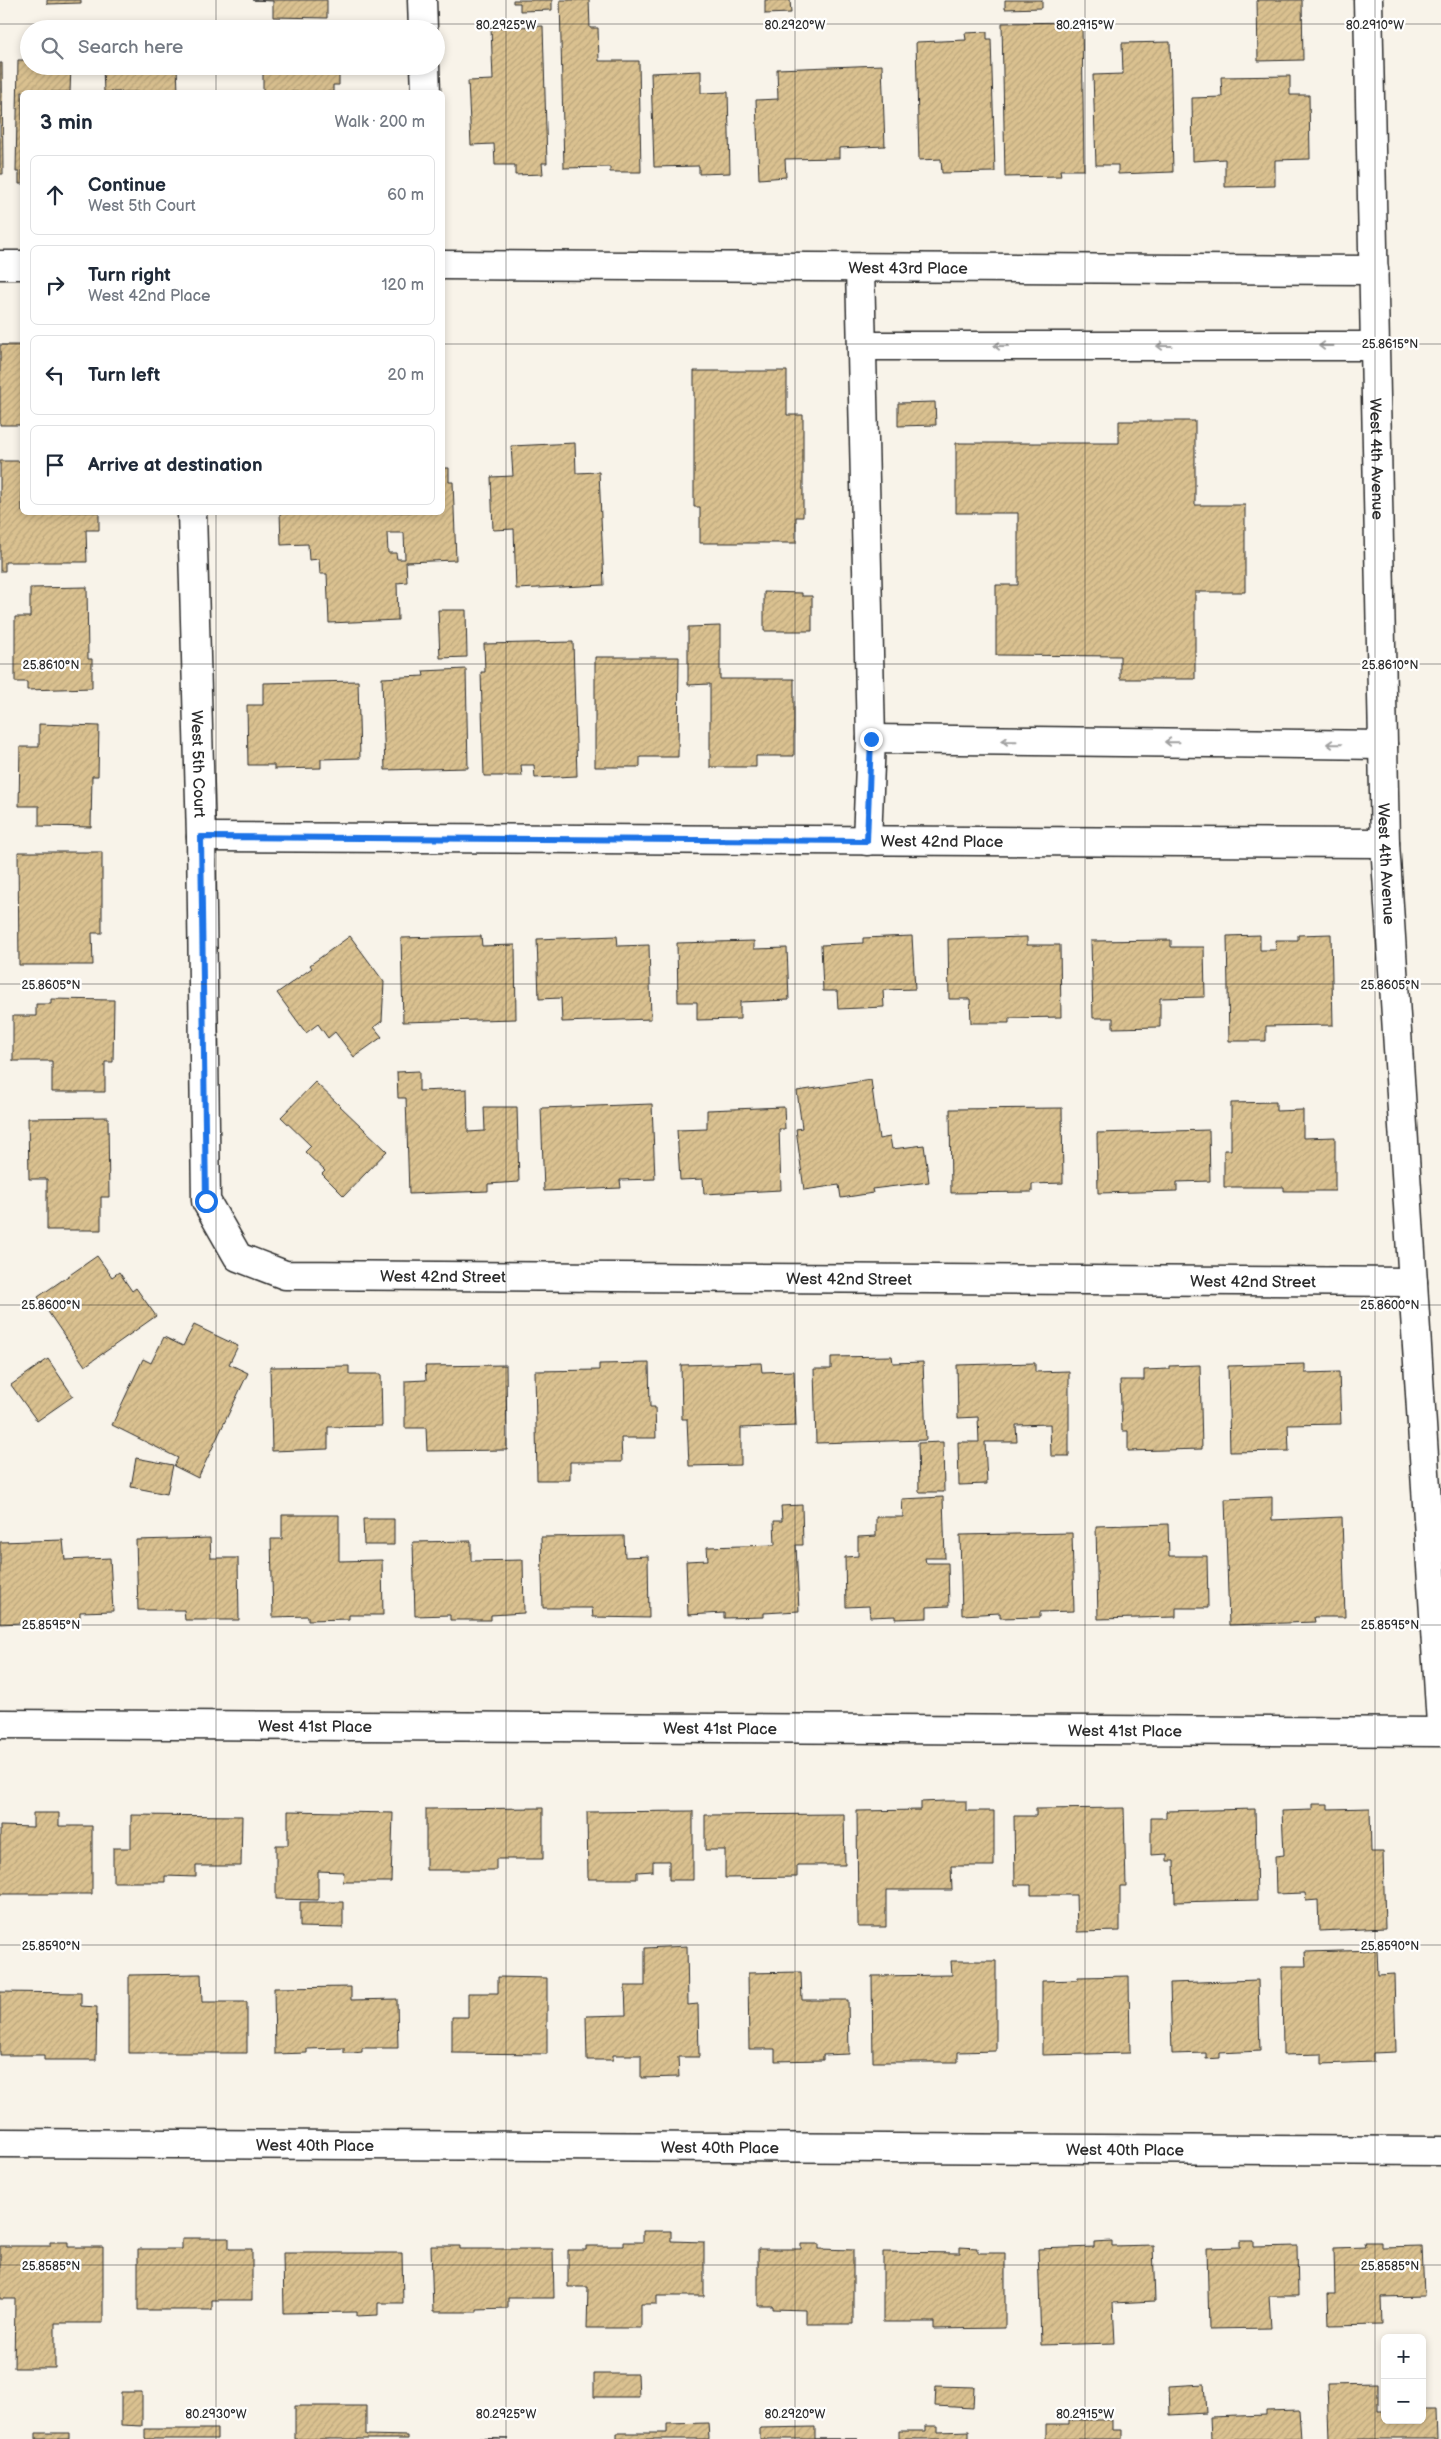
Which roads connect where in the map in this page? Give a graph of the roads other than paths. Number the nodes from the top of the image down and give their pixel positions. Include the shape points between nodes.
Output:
1 (422, 0) edge
2 (1368, 0) edge
3 (423, 20) edge
4 (425, 75) edge
5 (426, 90) edge
6 (0, 265) edge
7 (20, 265) edge
8 (445, 265) edge
9 (860, 268) junction
10 (1374, 270) junction
11 (862, 346) junction
12 (1375, 346) junction
13 (192, 515) edge
14 (871, 739) junction
15 (1383, 745) junction
16 (201, 837) junction
17 (867, 841) junction
18 (1385, 844) junction
19 (285, 1275) joint
20 (1413, 1282) junction
21 (0, 1724) edge
22 (1441, 1724) edge
23 (1441, 1732) edge
24 (0, 2143) edge
25 (1441, 2151) edge

1 - 3 street
2 - 10 street, West 4th Avenue
4 - 5 street
6 - 7 street
8 - 9 street, West 43rd Place
9 - 10 street, West 43rd Place
9 - 11 street
10 - 12 street, West 4th Avenue
12 -> 11 street
11 - 14 street
12 - 15 street, West 4th Avenue
13 - 16 street, West 5th Court
15 -> 14 street
14 - 17 street
15 - 18 street, West 4th Avenue
16 - 17 street, West 42nd Place
16 - 19 street, West 5th Court via 206,1201 238,1257
17 - 18 street, West 42nd Place
18 - 20 street, West 4th Avenue
19 - 20 street, West 42nd Street
20 - 22 street, West 4th Avenue
21 - 23 street, West 41st Place
24 - 25 street, West 40th Place

